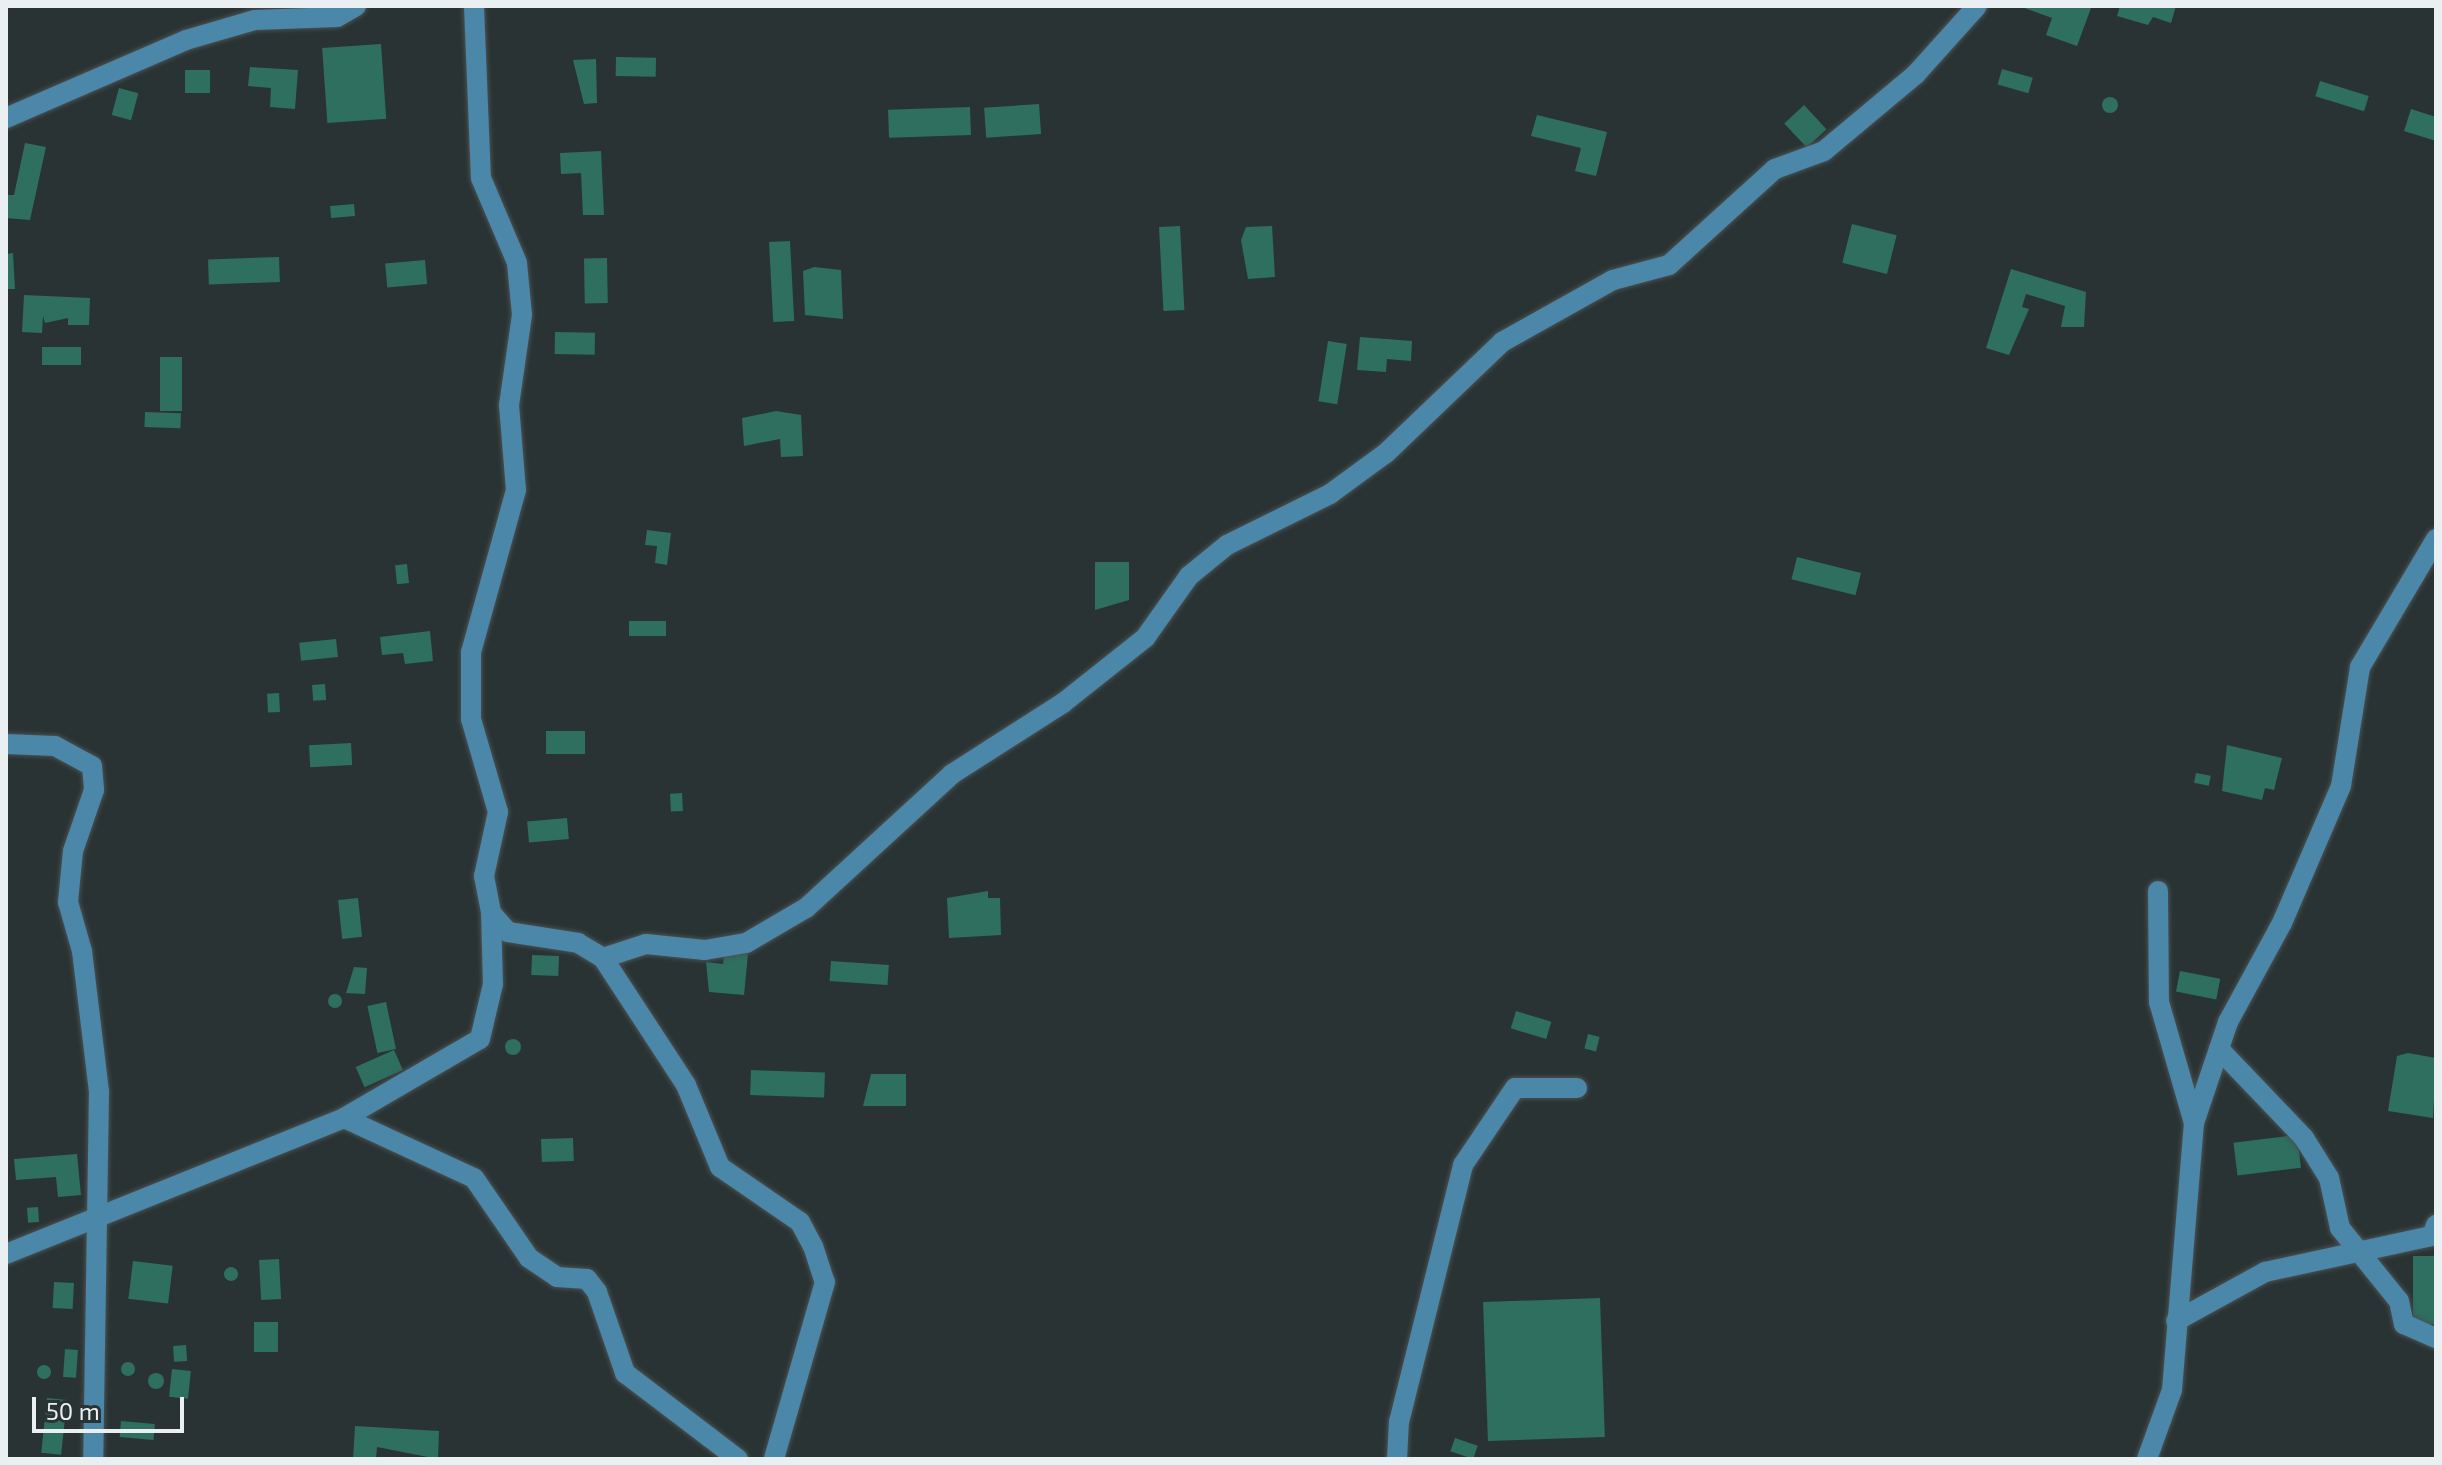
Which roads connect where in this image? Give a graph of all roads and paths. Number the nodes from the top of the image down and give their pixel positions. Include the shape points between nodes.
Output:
1 (356, 6) edge
2 (474, 6) edge
3 (1977, 6) edge
4 (6, 118) edge
5 (2436, 539) edge
6 (6, 744) edge
7 (2158, 891) dead end
8 (491, 913) junction
9 (603, 958) junction
10 (2219, 1049) junction
11 (1577, 1088) dead end
12 (344, 1118) junction
13 (2194, 1123) junction
14 (102, 1214) junction
15 (2436, 1225) edge
16 (2354, 1250) junction
17 (6, 1254) edge
18 (2176, 1321) junction
19 (2436, 1338) edge
20 (93, 1459) edge
21 (738, 1459) edge
22 (774, 1459) edge
23 (1397, 1459) edge
24 (2147, 1459) edge

1 - 4 street via 337,17 255,20 186,40
2 - 8 street via 481,178 517,263 522,315 509,405 516,490 471,652 471,719 498,812 484,876
3 - 9 street via 1916,74 1824,151 1775,169 1669,265 1613,280 1502,342 1386,453 1330,494 1227,545 1189,576 1145,638 1063,703 952,774 806,908 746,943 705,950 646,944
5 - 10 street via 2360,667 2341,786
6 - 14 street via 55,746 92,766 94,790 73,851 68,902 82,951 99,1092
7 - 13 street via 2159,1002
8 - 9 street via 508,932 578,943
8 - 12 street via 493,984 480,1039
9 - 22 street via 686,1085 720,1167 800,1222 813,1246 825,1282
10 - 13 street
10 - 16 street via 2304,1138 2329,1178
11 - 23 street via 1515,1088 1463,1165 1399,1422
12 - 14 street
12 - 21 street via 474,1178 529,1258 557,1277 587,1279 597,1292 625,1373
13 - 18 street
14 - 17 street
14 - 20 street
15 - 16 street via 2432,1236
16 - 18 street via 2265,1272
16 - 19 street via 2399,1301 2404,1324
18 - 24 street via 2172,1390

